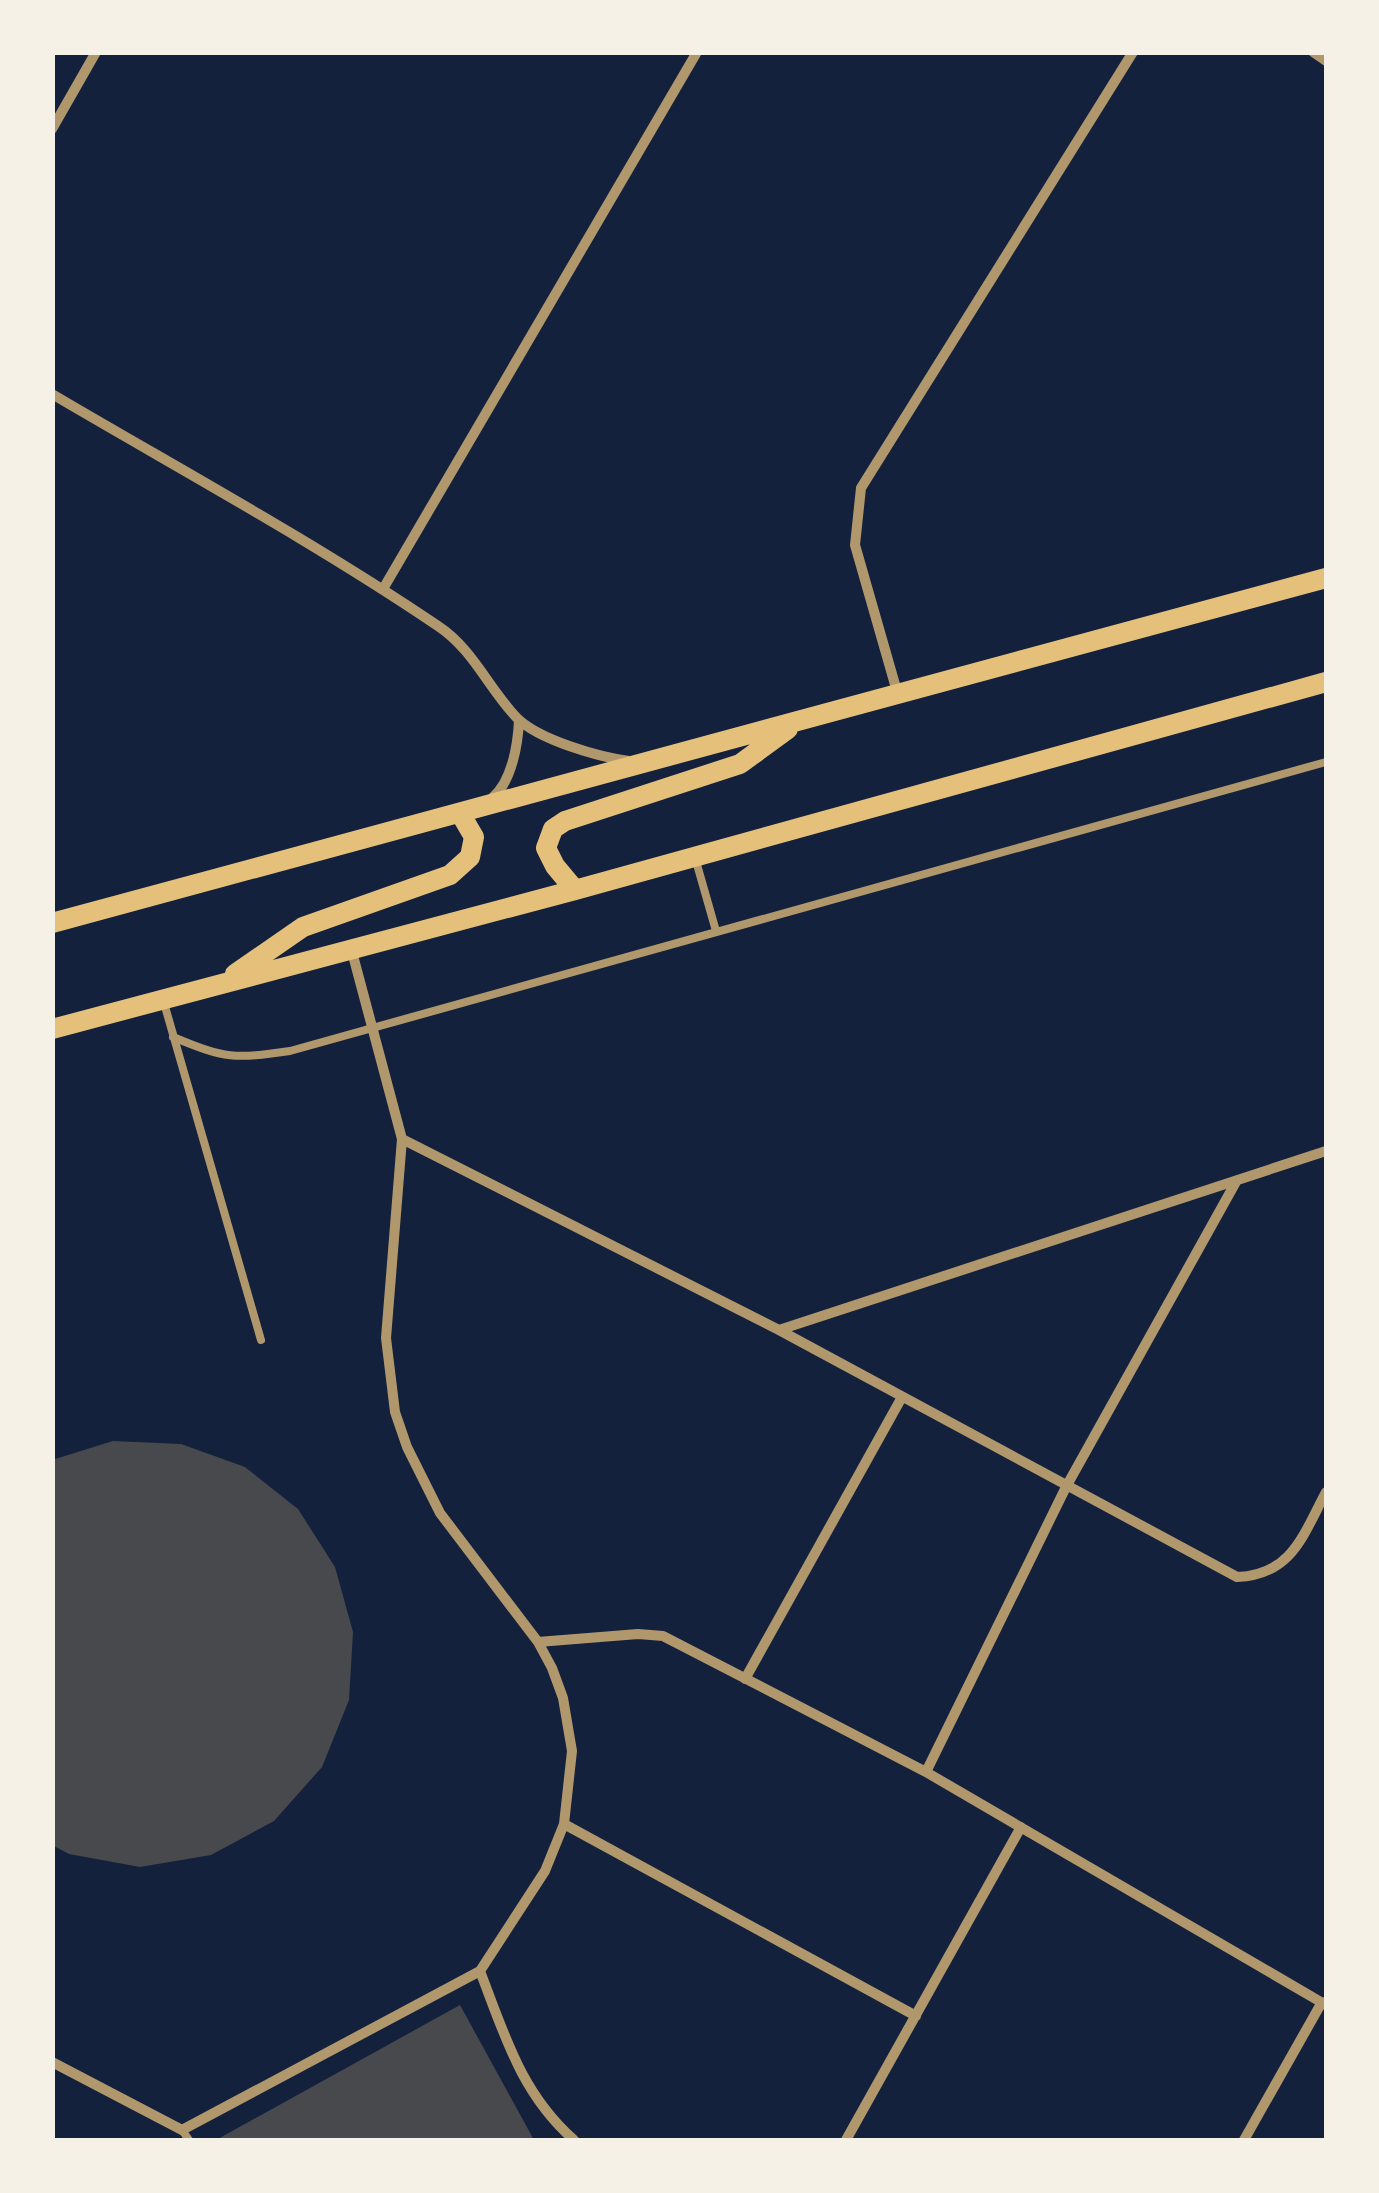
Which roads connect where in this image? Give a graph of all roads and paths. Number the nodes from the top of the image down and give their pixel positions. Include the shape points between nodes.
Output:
1 (96, 52) edge
2 (696, 52) edge
3 (1133, 52) edge
4 (1313, 52) edge
5 (1326, 62) edge
6 (52, 130) edge
7 (52, 394) edge
8 (1326, 578) edge
9 (383, 590) junction
10 (1326, 682) edge
11 (898, 695) junction
12 (519, 720) junction
13 (798, 722) junction
14 (638, 762) junction
15 (1326, 762) edge
16 (484, 804) junction
17 (460, 814) junction
18 (694, 857) junction
19 (575, 890) junction
20 (52, 923) edge
21 (716, 931) junction
22 (351, 948) junction
23 (220, 983) junction
24 (162, 999) junction
25 (372, 1028) junction
26 (52, 1029) edge
27 (174, 1038) junction
28 (402, 1138) junction
29 (1326, 1151) edge
30 (1237, 1180) junction
31 (779, 1330) junction
32 (262, 1340) dead end
33 (902, 1397) junction
34 (1066, 1487) junction
35 (1326, 1492) edge
36 (538, 1642) junction
37 (745, 1679) junction
38 (926, 1772) junction
39 (564, 1824) junction
40 (1020, 1827) junction
41 (480, 1970) junction
42 (1324, 2004) edge
43 (916, 2016) junction
44 (52, 2062) edge
45 (186, 2135) edge
46 (574, 2140) edge
47 (846, 2140) edge
48 (1244, 2140) edge

1 - 6 street
2 - 9 street
3 - 11 street via 861,488 854,545
4 - 5 street
7 - 9 street
8 - 11 main road
9 - 12 street via 444,630
10 - 18 main road
11 - 13 main road
12 - 14 street via 596,757
12 - 16 street via 501,790
13 - 14 main road
13 - 19 main road via 740,764 553,829 546,848
14 - 16 main road
15 - 21 lane
16 - 17 main road
17 - 20 main road
17 - 23 main road via 474,837 470,857 450,875 303,927
18 - 19 main road
18 - 21 lane
19 - 22 main road
21 - 25 lane
22 - 23 main road
22 - 25 street
23 - 24 main road
24 - 26 main road
24 - 27 lane
25 - 27 lane via 243,1058 217,1056
25 - 28 street
27 - 32 lane
28 - 31 street
28 - 36 street via 386,1338 394,1412 440,1512
29 - 30 street
30 - 31 street
30 - 34 street
31 - 33 street
33 - 34 street
33 - 37 street
34 - 35 street via 1237,1577 1260,1576 1281,1564
34 - 38 street
36 - 37 street via 663,1636
36 - 39 street via 563,1698 572,1751
37 - 38 street
38 - 40 street
39 - 41 street via 545,1871
39 - 43 street
40 - 42 street
40 - 43 street
41 - 45 street
41 - 46 street via 526,2084
42 - 48 street
43 - 47 street
44 - 45 street

